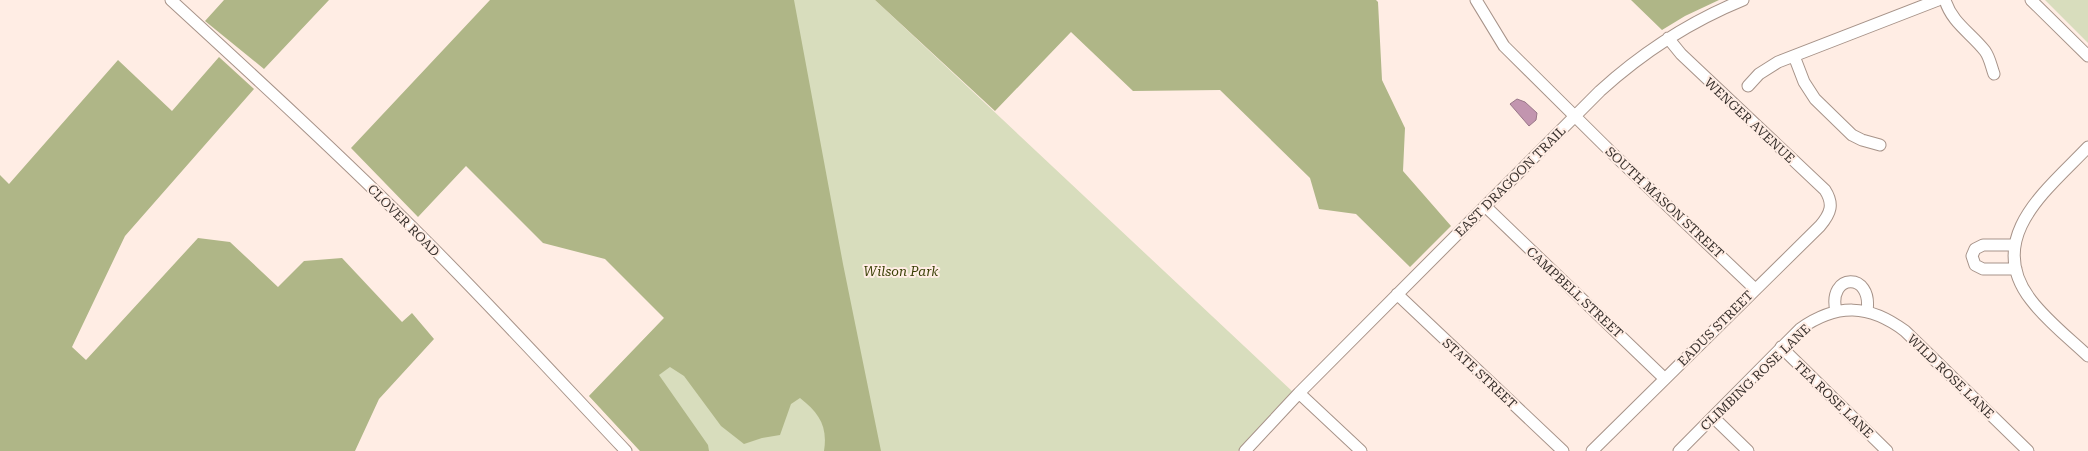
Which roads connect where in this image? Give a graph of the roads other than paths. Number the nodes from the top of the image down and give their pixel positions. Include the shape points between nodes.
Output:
1 (171, 0) edge
2 (1476, 0) edge
3 (1743, 0) edge
4 (1938, 0) edge
5 (1945, 0) edge
6 (2031, 0) edge
7 (1668, 38) junction
8 (1794, 56) junction
9 (2088, 56) edge
10 (1994, 74) dead end
11 (1748, 86) dead end
12 (1575, 116) junction
13 (1880, 144) dead end
14 (2088, 147) edge
15 (1831, 202) joint
16 (1485, 206) junction
17 (2014, 245) junction
18 (2016, 269) junction
19 (1755, 289) junction
20 (1397, 294) junction
21 (1836, 311) junction
22 (1867, 311) junction
23 (1781, 348) junction
24 (2088, 356) edge
25 (1664, 378) junction
26 (1299, 393) junction
27 (1713, 417) junction
28 (626, 451) edge
29 (1245, 451) edge
30 (1361, 451) edge
31 (1563, 451) edge
32 (1592, 451) edge
33 (1679, 451) edge
34 (1748, 451) edge
35 (1887, 451) edge
36 (2028, 451) edge

1 - 28 street, CLOVER ROAD via 376,191 460,275
2 - 12 street, SOUTH MASON STREET via 1504,46
3 - 7 street, EAST DRAGOON TRAIL via 1701,19
4 - 8 street
5 - 10 street via 1956,22 1984,50
6 - 9 street
7 - 12 street, EAST DRAGOON TRAIL via 1621,72
7 - 15 street, WENGER AVENUE via 1681,54 1825,190
8 - 11 street via 1767,68
8 - 13 street via 1804,82 1815,99 1852,135
12 - 16 street, EAST DRAGOON TRAIL
12 - 19 street, SOUTH MASON STREET
14 - 17 street via 2031,207
15 - 19 street, EADUS STREET via 1830,212 1825,220
16 - 20 street, EAST DRAGOON TRAIL
16 - 25 street, CAMPBELL STREET
17 - 18 street
17 - 18 street via 1983,245 1975,249 1972,256 1975,265 1983,269
18 - 24 street via 2021,284 2032,302
19 - 25 street, EADUS STREET
20 - 26 street, EAST DRAGOON TRAIL
20 - 31 street, STATE STREET
21 - 22 street, WILD ROSE LANE
21 - 22 street via 1834,300 1837,288 1847,282 1859,284 1867,293
21 - 23 street, CLIMBING ROSE LANE via 1812,320
22 - 36 street, WILD ROSE LANE via 1881,316 1905,331
23 - 27 street, CLIMBING ROSE LANE
23 - 35 street, TEA ROSE LANE
25 - 32 street, EADUS STREET
26 - 29 street, EAST DRAGOON TRAIL
26 - 30 street
27 - 33 street, CLIMBING ROSE LANE
27 - 34 street

